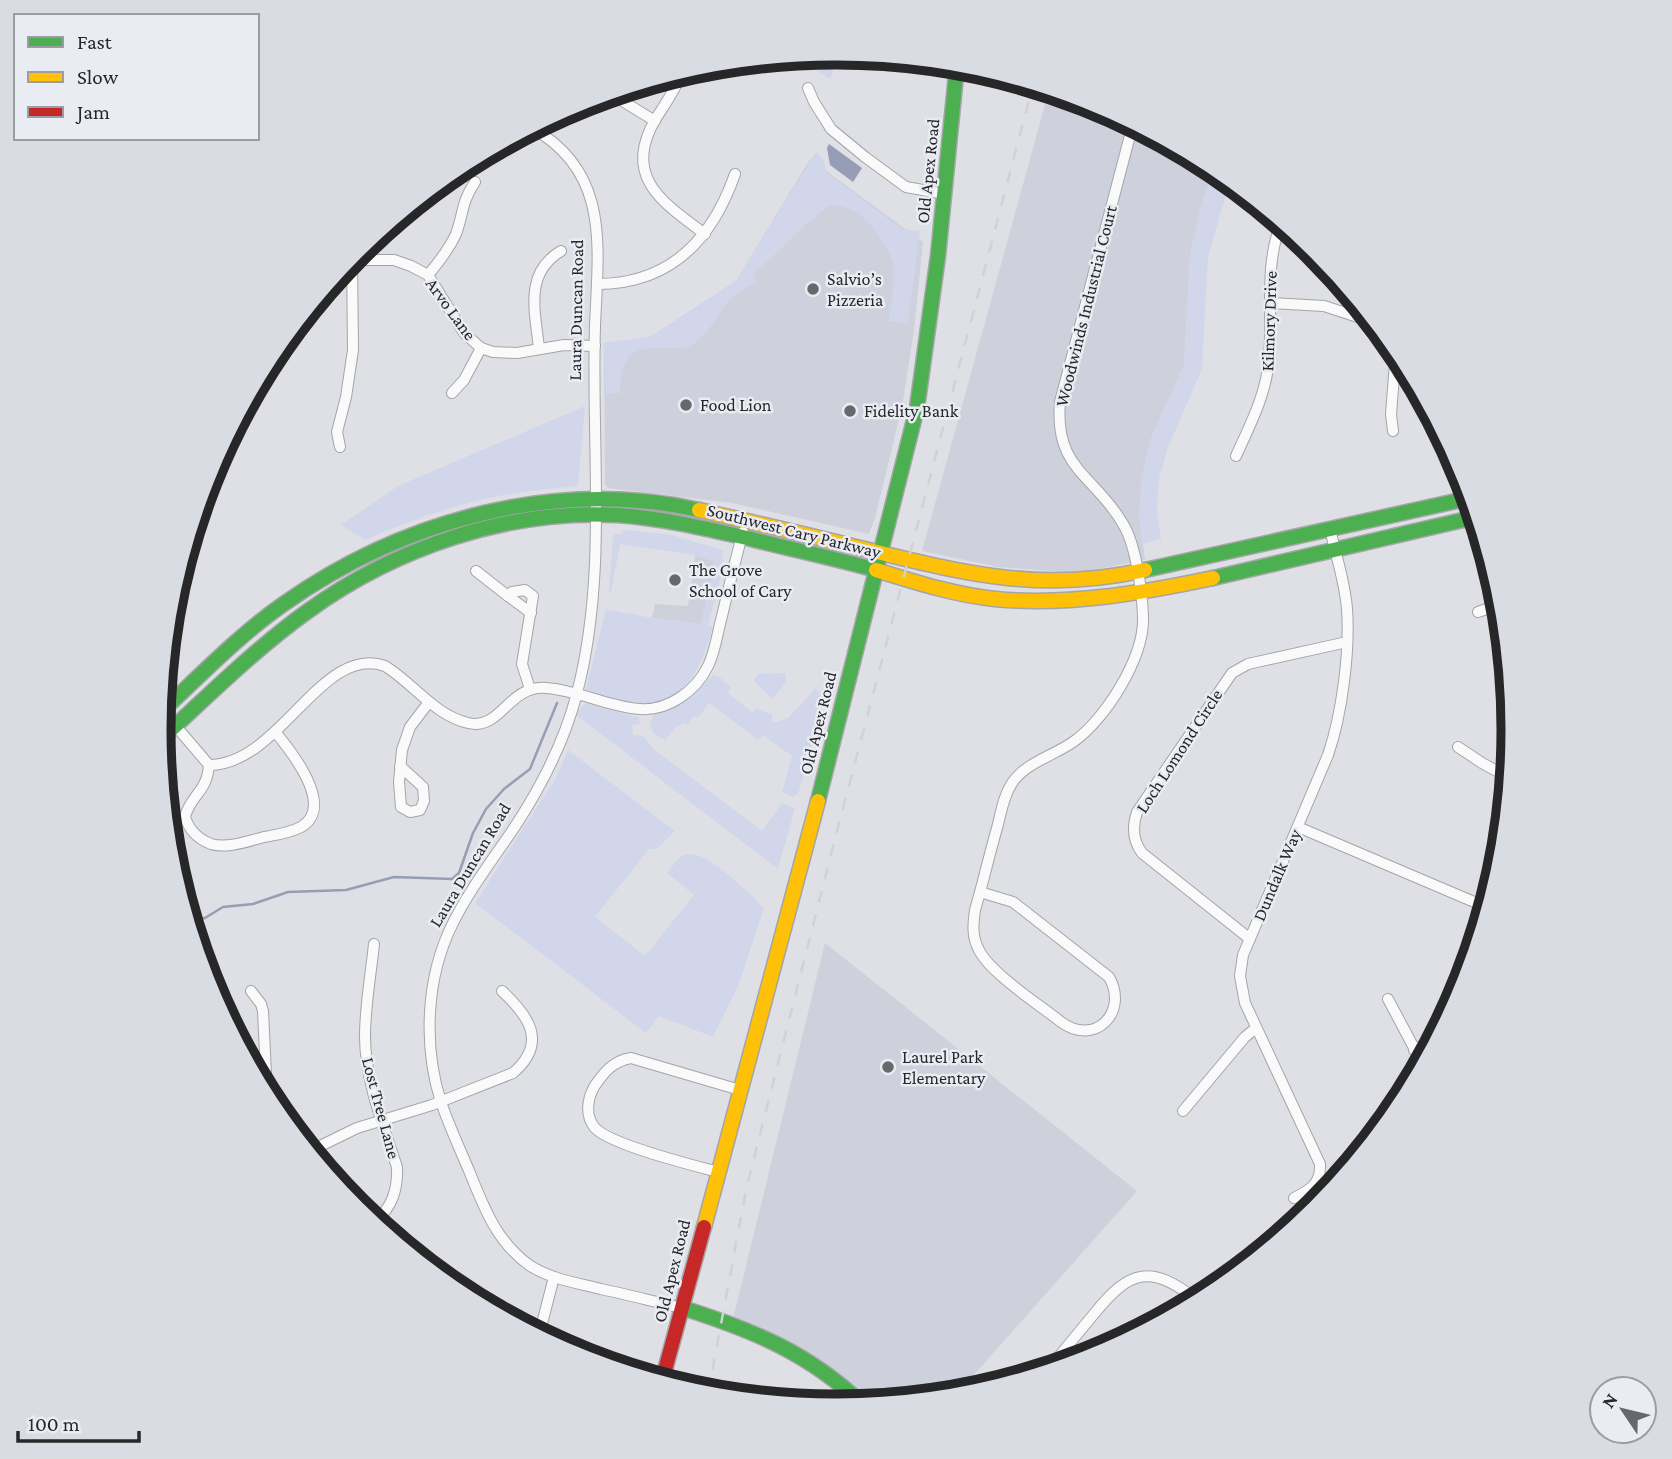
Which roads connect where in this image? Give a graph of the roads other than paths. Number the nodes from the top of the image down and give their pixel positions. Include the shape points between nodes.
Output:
1 (956, 76) edge
2 (675, 85) edge
3 (808, 88) dead end
4 (621, 100) edge
5 (655, 121) junction
6 (1131, 133) edge
7 (541, 134) edge
8 (735, 174) dead end
9 (475, 182) dead end
10 (945, 194) junction
11 (705, 233) junction
12 (1278, 234) edge
13 (561, 251) dead end
14 (366, 259) edge
15 (351, 275) edge
16 (428, 275) junction
17 (597, 284) junction
18 (1271, 303) junction
19 (1356, 317) edge
20 (595, 346) junction
21 (481, 348) junction
22 (539, 348) junction
23 (1395, 369) edge
24 (452, 393) dead end
25 (1394, 431) dead end
26 (340, 447) dead end
27 (1236, 456) dead end
28 (595, 499) junction
29 (1459, 500) edge
30 (595, 515) junction
31 (1466, 519) edge
32 (746, 521) junction
33 (1330, 529) junction
34 (742, 537) junction
35 (1334, 550) junction
36 (881, 553) junction
37 (476, 571) dead end
38 (877, 571) junction
39 (1137, 572) junction
40 (1140, 592) junction
41 (508, 596) junction
42 (1489, 608) edge
43 (1478, 612) dead end
44 (531, 613) junction
45 (1347, 642) junction
46 (530, 689) junction
47 (577, 694) junction
48 (172, 701) edge
49 (429, 702) junction
50 (171, 722) edge
51 (175, 726) junction
52 (171, 730) edge
53 (276, 733) junction
54 (1458, 747) dead end
55 (209, 765) junction
56 (400, 766) dead end
57 (1499, 771) edge
58 (1298, 827) junction
59 (980, 892) junction
60 (1477, 904) edge
61 (1250, 939) junction
62 (374, 944) dead end
63 (251, 991) dead end
64 (502, 991) dead end
65 (1388, 999) dead end
66 (1256, 1028) junction
67 (1420, 1046) edge
68 (1414, 1050) junction
69 (1416, 1054) edge
70 (266, 1071) edge
71 (740, 1090) junction
72 (441, 1102) junction
73 (1183, 1111) dead end
74 (382, 1121) junction
75 (319, 1146) edge
76 (718, 1172) junction
77 (1294, 1198) dead end
78 (382, 1214) edge
79 (554, 1277) junction
80 (1187, 1293) edge
81 (683, 1308) junction
82 (541, 1326) edge
83 (1060, 1355) edge
84 (665, 1372) edge
85 (851, 1394) edge

1 - 10 main road, Old Apex Road
2 - 5 street
3 - 10 street via 831,129 865,157 906,187
4 - 5 street
5 - 11 street via 643,155 649,183 665,204
6 - 39 street, Woodwinds Industrial Court via 1060,402 1058,428 1074,465 1123,523
7 - 17 street, Laura Duncan Road via 559,146 585,180 595,212
8 - 11 street
9 - 16 street via 464,198 449,247
10 - 36 main road, Old Apex Road via 917,408
11 - 17 street via 674,262 651,275
12 - 18 street, Kilmory Drive via 1271,262
13 - 22 street via 549,258 537,277 534,308
14 - 16 street, Arvo Lane via 394,260
15 - 26 street via 353,350 337,432
16 - 21 street, Arvo Lane via 458,324
17 - 20 street, Laura Duncan Road
18 - 19 street via 1324,306
18 - 27 street, Kilmory Drive via 1266,381
20 - 22 street, Arvo Lane
20 - 28 street, Laura Duncan Road
21 - 22 street, Arvo Lane via 504,354
21 - 24 street
23 - 25 street
28 - 30 street, Laura Duncan Road
28 - 32 main road, Southwest Cary Parkway via 676,505
28 - 48 main road, Southwest Cary Parkway via 526,504 467,515 369,551 282,605
29 - 33 main road, Southwest Cary Parkway
30 - 34 main road, Southwest Cary Parkway via 665,520
30 - 47 street, Laura Duncan Road via 592,598
30 - 51 main road, Southwest Cary Parkway via 474,533 378,568 296,620
31 - 35 main road, Southwest Cary Parkway
32 - 34 street
32 - 36 main road, Southwest Cary Parkway
33 - 35 street, Dundalk Way
33 - 39 main road, Southwest Cary Parkway
34 - 38 main road, Southwest Cary Parkway
34 - 47 street via 709,665 687,693 644,710
35 - 40 main road, Southwest Cary Parkway
35 - 45 street, Dundalk Way via 1345,595
36 - 38 main road, Old Apex Road
36 - 39 main road, Southwest Cary Parkway via 941,569 1017,580 1088,580
37 - 41 street
38 - 40 main road, Southwest Cary Parkway via 992,599 1083,600
38 - 71 main road, Old Apex Road
39 - 40 street, Woodwinds Industrial Court
40 - 59 street, Woodwinds Industrial Court via 1142,627 1133,662 1090,728 1023,771 1010,786
41 - 44 street
41 - 44 street via 518,591 531,593
42 - 43 street
44 - 46 street via 522,664
45 - 58 street, Dundalk Way via 1333,742
45 - 61 street, Loch Lomond Circle via 1248,664 1232,673 1137,812 1134,831 1142,853
46 - 47 street
46 - 49 street via 482,723 467,723
47 - 72 street, Laura Duncan Road via 541,784 446,939 430,1019 433,1071
49 - 53 street via 385,666 358,663 327,681
49 - 56 street via 405,736
50 - 51 street
51 - 52 main road, Southwest Cary Parkway
51 - 55 street
53 - 55 street via 230,762
53 - 55 street via 301,765 312,793 311,815 301,827 232,844 203,840 185,817 206,785
54 - 57 street
58 - 60 street
58 - 61 street, Dundalk Way
59 - 59 street, Woodwinds Industrial Court via 973,932 977,948 990,965 1067,1026 1087,1031 1105,1022 1116,999 1109,977 1013,902
61 - 66 street, Dundalk Way via 1240,984
62 - 74 street, Lost Tree Lane via 365,1038 368,1071
63 - 70 street via 263,1011
64 - 72 street via 531,1028 527,1058 513,1073
65 - 68 street
66 - 73 street
66 - 77 street, Dundalk Way via 1320,1164 1315,1186
67 - 68 street
68 - 69 street
71 - 76 main road, Old Apex Road
71 - 76 street via 631,1058 608,1069 589,1098 592,1124 606,1136
72 - 74 street
72 - 79 street, Laura Duncan Road via 492,1224 517,1255
74 - 75 street
74 - 78 street, Lost Tree Lane via 397,1178 391,1203
76 - 81 main road, Old Apex Road
79 - 81 street, Laura Duncan Road
79 - 82 street
80 - 83 street via 1162,1278 1142,1276 1125,1282 1111,1292
81 - 84 main road, Old Apex Road
81 - 85 main road, Laura Duncan Road via 785,1346 830,1374

